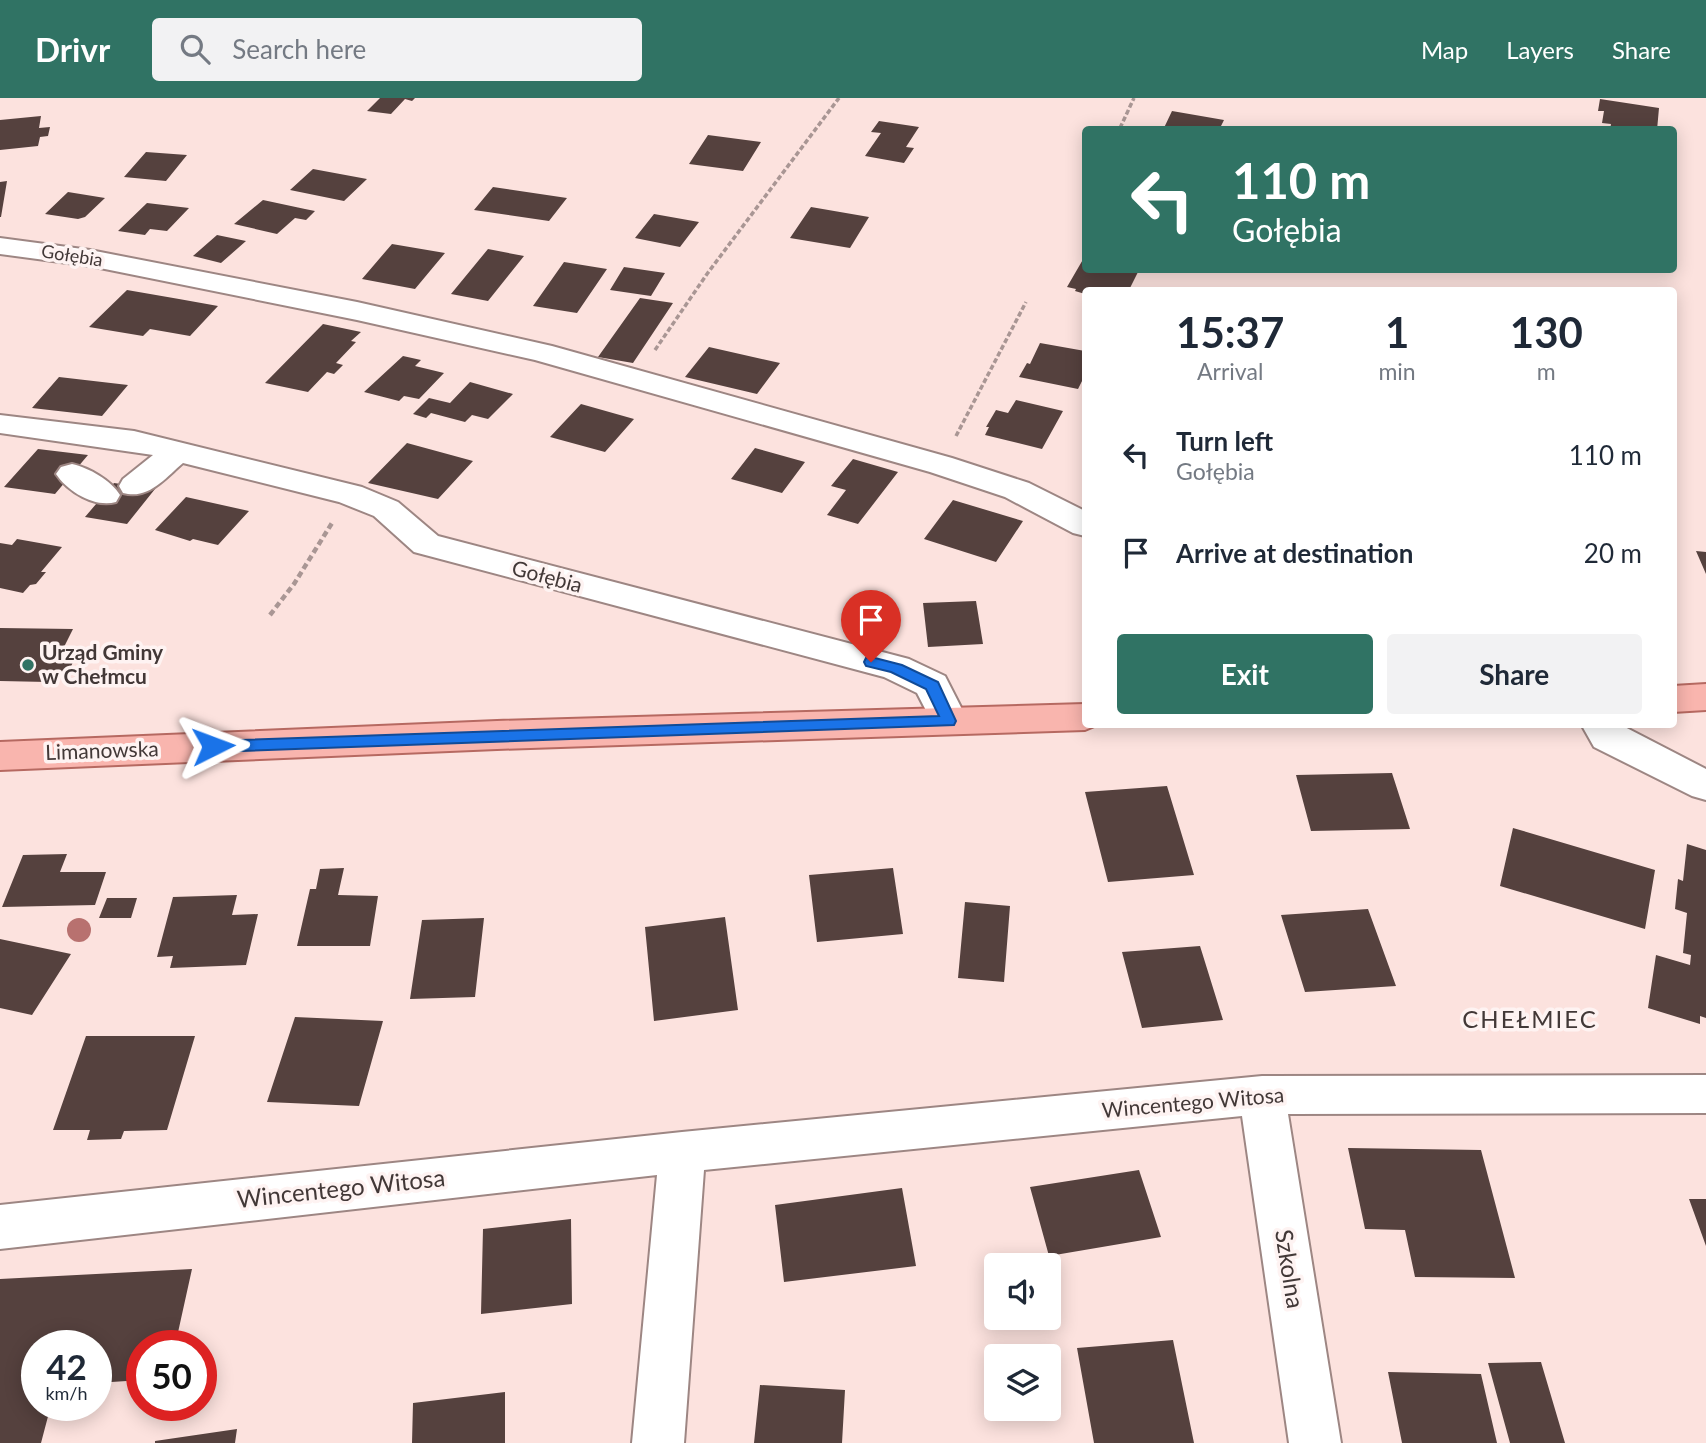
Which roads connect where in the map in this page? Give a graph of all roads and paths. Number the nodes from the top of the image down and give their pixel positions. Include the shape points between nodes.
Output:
1 (839, 98) edge
2 (1134, 98) edge
3 (1121, 126) edge
4 (0, 246) edge
5 (1026, 302) dead end
6 (635, 380) junction
7 (0, 424) edge
8 (177, 452) junction
9 (941, 465) junction
10 (72, 474) dead end
11 (135, 486) dead end
12 (350, 494) junction
13 (104, 495) dead end
14 (1082, 523) edge
15 (270, 615) dead end
16 (1706, 697) edge
17 (1677, 699) edge
18 (1082, 717) edge
19 (949, 721) junction
20 (1602, 728) edge
21 (0, 755) edge
22 (1706, 786) edge
23 (1706, 1094) edge
24 (1262, 1095) junction
25 (682, 1152) junction
26 (0, 1227) edge
27 (658, 1443) edge
28 (1315, 1443) edge

1 - 6 path via 707,274
2 - 3 path
4 - 6 street, Gołębia via 90,258 357,311 541,352
5 - 9 path
6 - 9 street, Gołębia
7 - 8 street, Gołębia via 134,441
8 - 11 street
8 - 12 street, Gołębia
9 - 14 street, Gołębia via 1017,490
10 - 13 street
12 - 15 path
12 - 19 street, Gołębia via 386,509 426,544 896,668 932,685
16 - 17 main road
18 - 19 main road, Limanowska
19 - 21 main road, Limanowska
20 - 22 street via 1607,737
23 - 24 street, Wincentego Witosa
24 - 25 street, Wincentego Witosa
24 - 28 street, Szkolna
25 - 26 street, Wincentego Witosa
25 - 27 street

